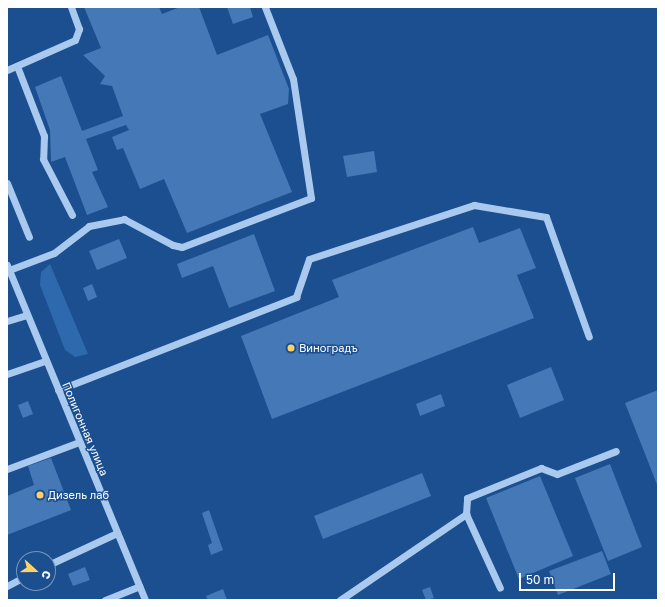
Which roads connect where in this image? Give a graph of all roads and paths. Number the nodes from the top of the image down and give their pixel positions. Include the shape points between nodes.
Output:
1 (71, 7) edge
2 (265, 7) edge
3 (18, 66) junction
4 (7, 70) edge
5 (7, 183) edge
6 (72, 215) dead end
7 (29, 237) dead end
8 (8, 268) edge
9 (27, 315) junction
10 (7, 321) edge
11 (589, 337) dead end
12 (45, 361) junction
13 (7, 374) edge
14 (58, 390) junction
15 (79, 442) junction
16 (616, 451) dead end
17 (7, 469) edge
18 (466, 514) junction
19 (117, 533) junction
20 (56, 561) edge
21 (16, 581) edge
22 (7, 586) edge
23 (139, 586) junction
24 (500, 588) dead end
25 (105, 600) edge
26 (145, 600) edge
27 (340, 600) edge

1 - 3 lane via 79,29 75,40
2 - 8 lane via 293,79 311,198 182,247 173,245 124,219 89,226 54,253
3 - 4 lane
3 - 6 lane via 44,136 43,159
5 - 7 lane
8 - 9 lane, Полигонная улица
9 - 10 lane
9 - 12 lane, Полигонная улица
11 - 14 lane via 546,217 474,205 309,259 296,297
12 - 13 lane
12 - 14 lane, Полигонная улица
14 - 15 lane, Полигонная улица
15 - 17 lane
15 - 19 lane, Полигонная улица
16 - 18 lane via 557,474 541,468 467,498
18 - 24 lane
18 - 27 lane
19 - 20 lane
19 - 23 lane, Полигонная улица
21 - 22 lane
23 - 25 lane
23 - 26 lane, Полигонная улица

